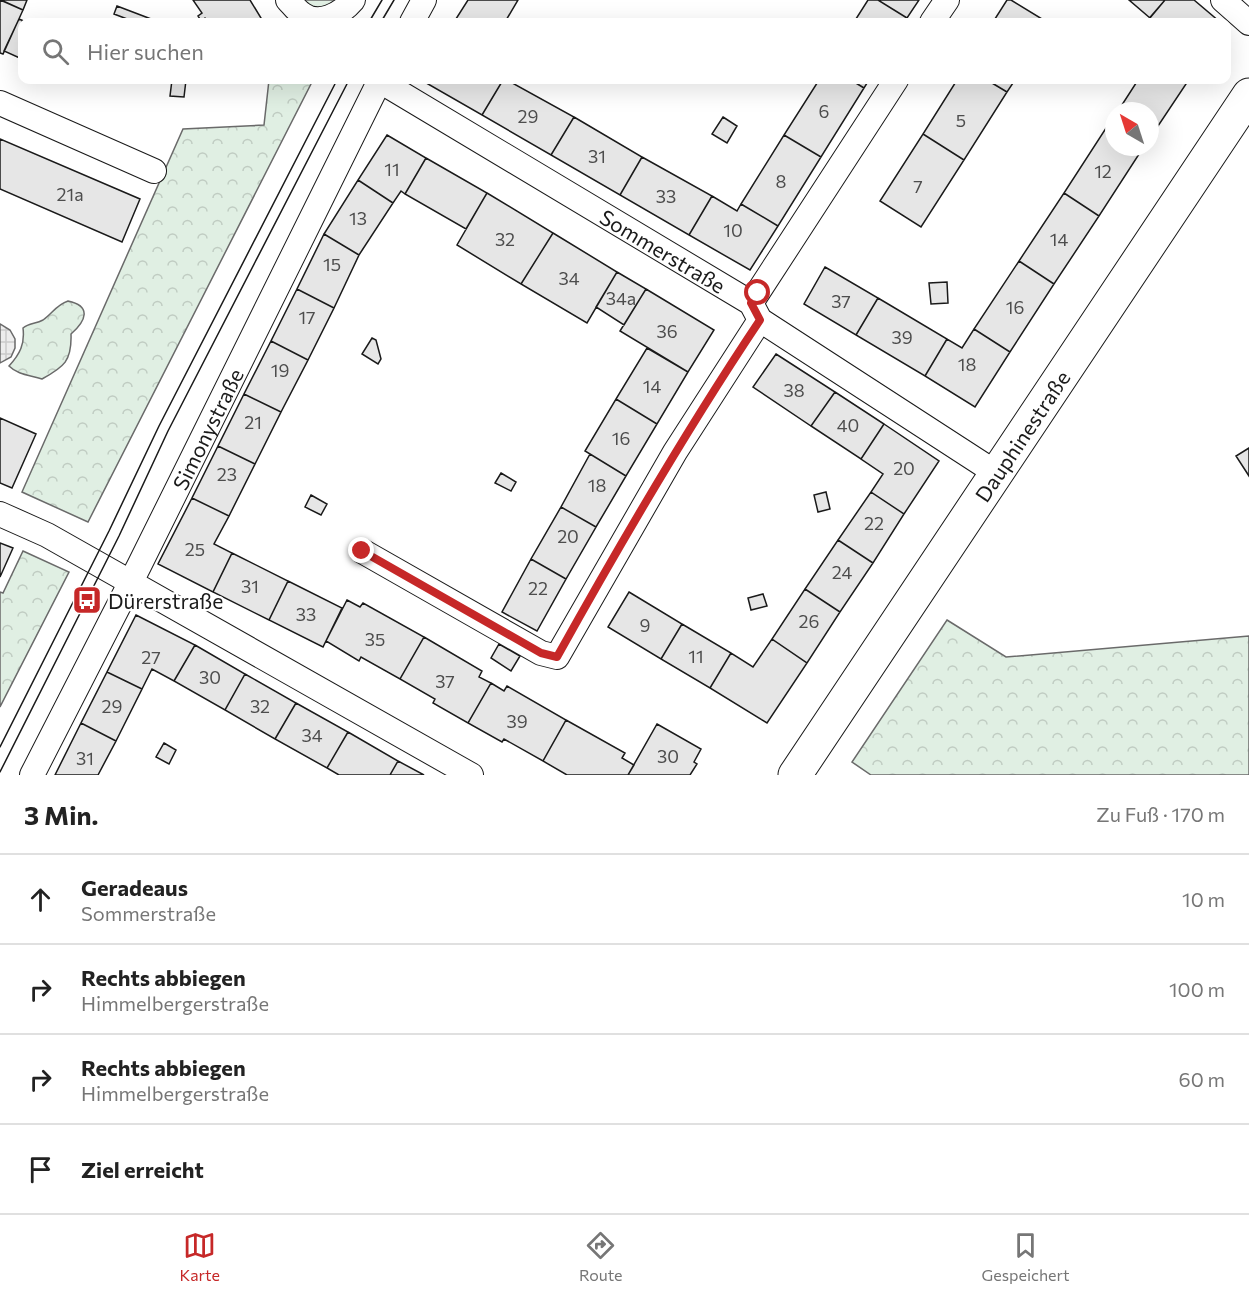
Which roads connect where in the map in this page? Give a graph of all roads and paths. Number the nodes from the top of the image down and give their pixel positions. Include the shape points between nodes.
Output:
1 (288, 0) edge
2 (353, 0) edge
3 (424, 0) edge
4 (947, 0) edge
5 (1223, 0) edge
6 (311, 18) edge
7 (323, 18) edge
8 (414, 18) edge
9 (935, 18) edge
10 (1249, 23) edge
11 (378, 84) edge
12 (386, 84) edge
13 (894, 84) edge
14 (1249, 95) edge
15 (0, 103) edge
16 (154, 171) dead end
17 (756, 312) junction
18 (996, 473) junction
19 (0, 514) edge
20 (362, 551) dead end
21 (130, 582) junction
22 (32, 775) edge
23 (471, 775) edge
24 (795, 775) edge

1 - 6 street via 302,15
2 - 7 street via 332,17
3 - 8 street
4 - 9 street
5 - 10 street
11 - 21 street, Simonystraße
12 - 17 street, Sommerstraße
13 - 17 street
14 - 18 main road, Dauphinestraße
15 - 16 street
17 - 18 street, Sommerstraße
17 - 20 street via 557,657 541,653
18 - 24 main road, Dauphinestraße
19 - 21 street via 47,535
21 - 22 street, Simonystraße
21 - 23 street

